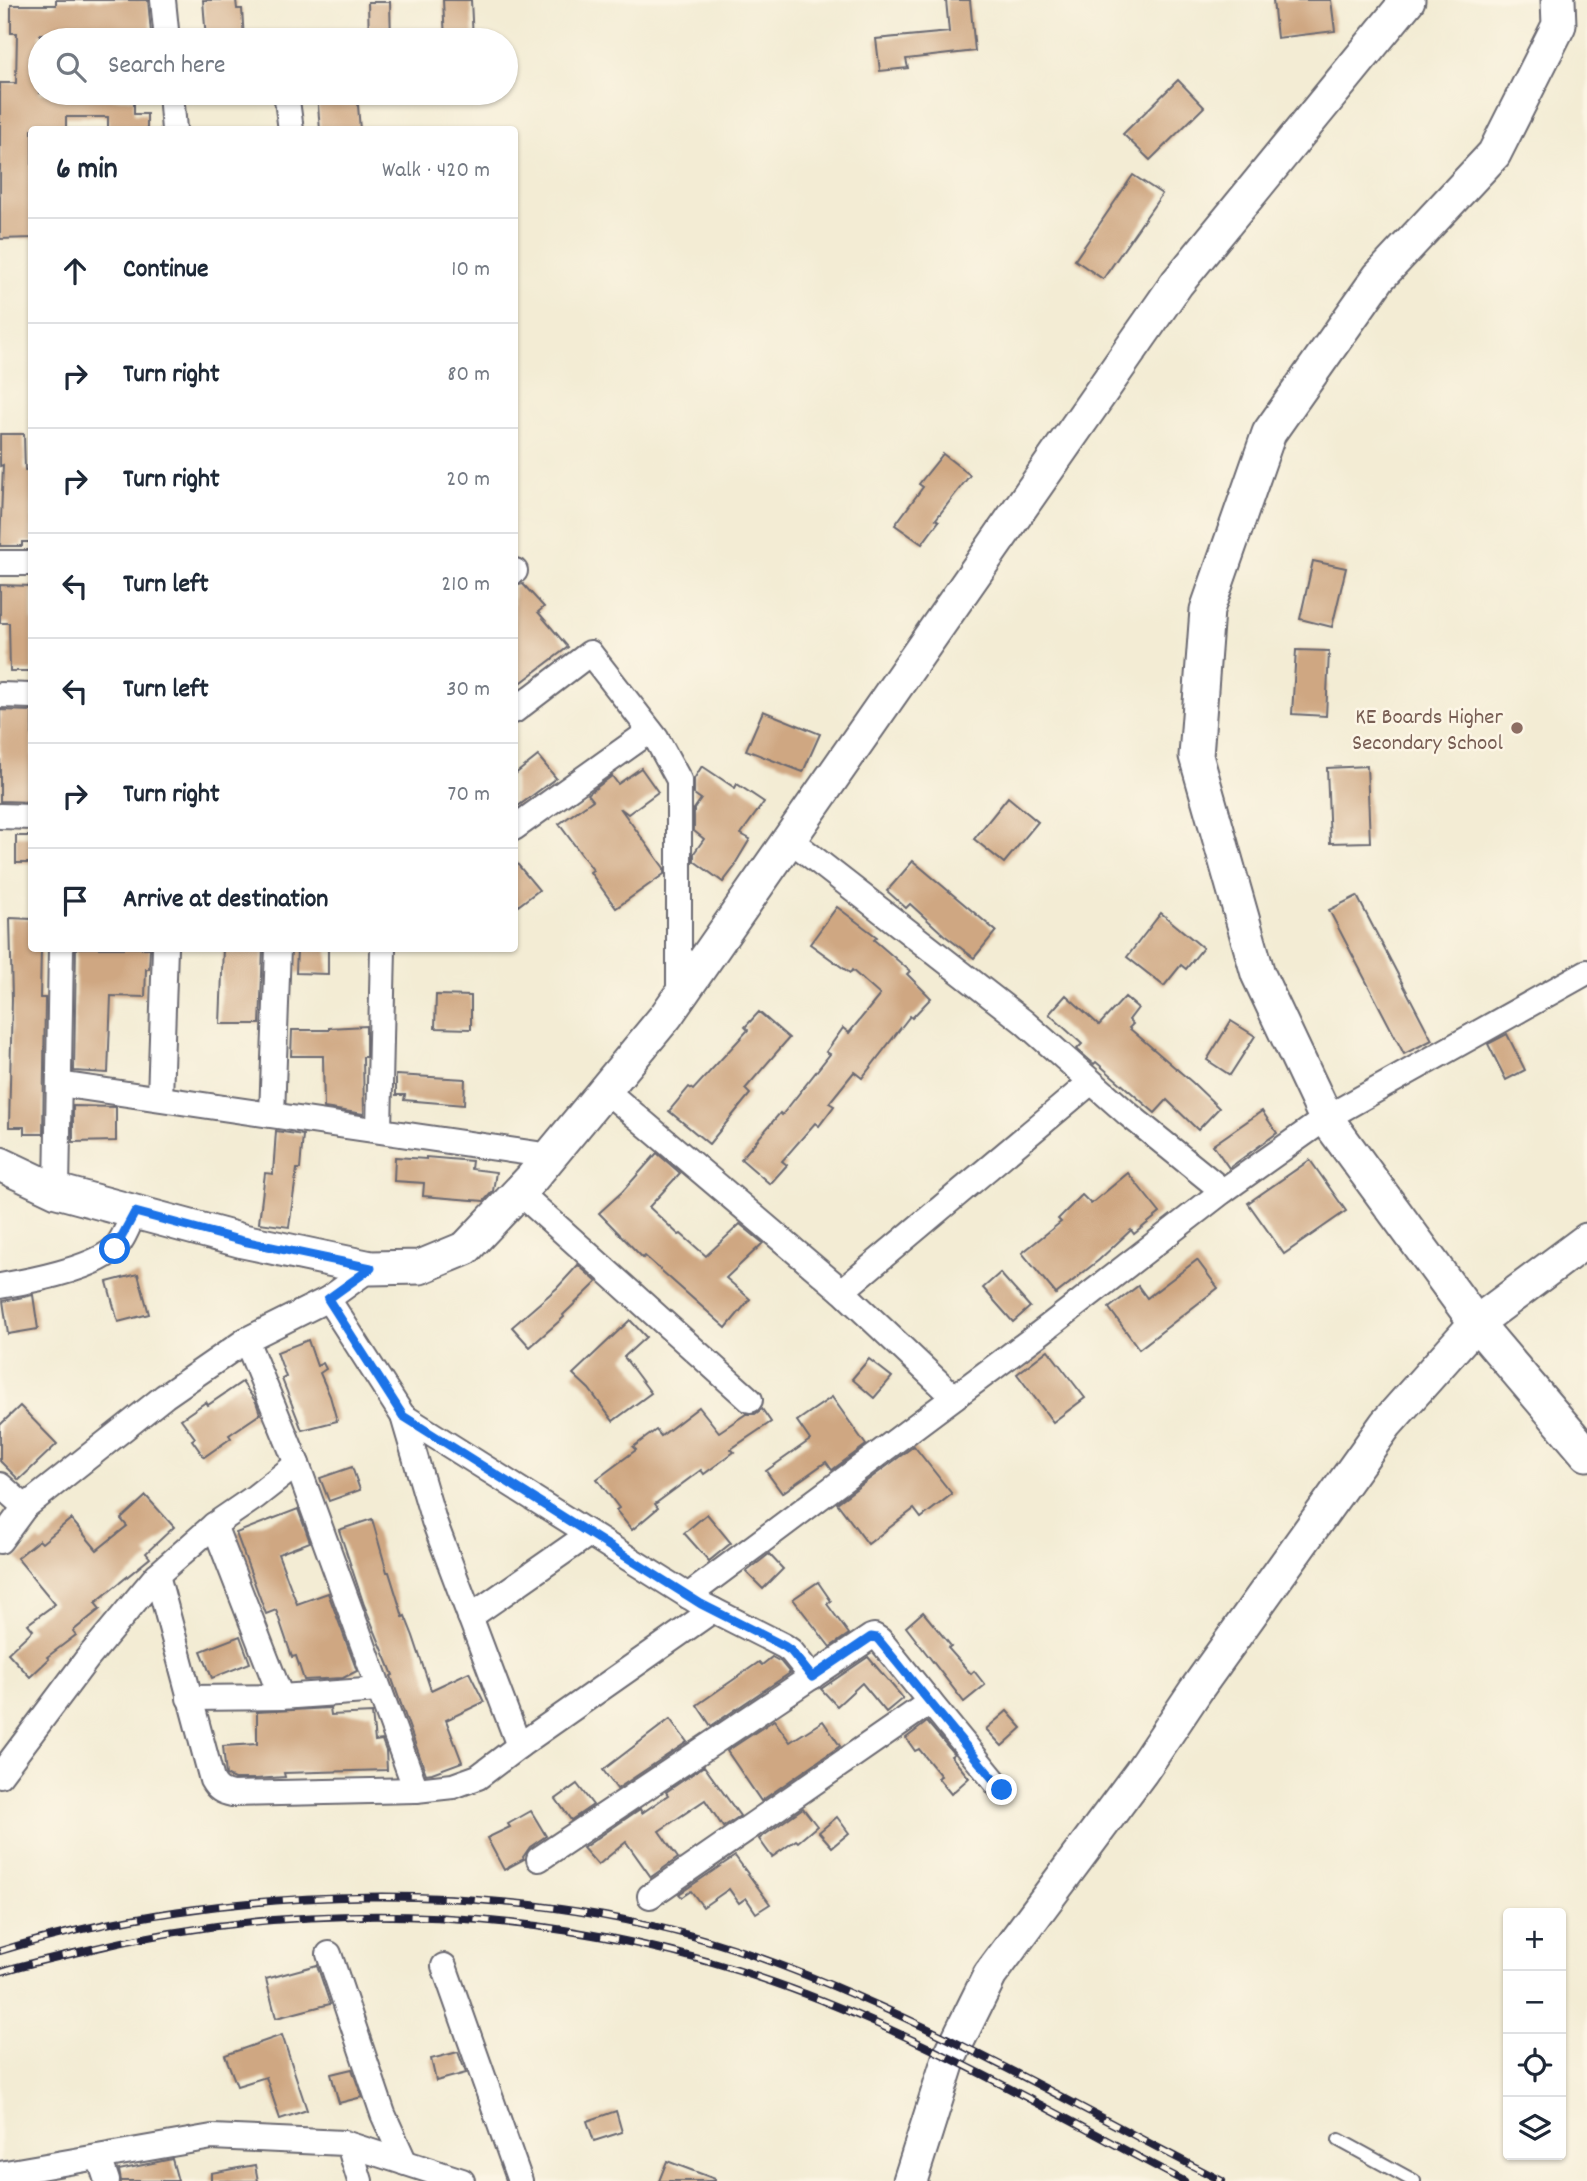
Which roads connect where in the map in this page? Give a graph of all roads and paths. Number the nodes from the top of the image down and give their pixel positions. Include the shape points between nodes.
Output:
1 (163, 0) edge
2 (1408, 0) edge
3 (1558, 0) edge
4 (166, 28) edge
5 (172, 105) edge
6 (288, 105) edge
7 (174, 126) edge
8 (290, 126) edge
9 (0, 563) edge
10 (28, 563) edge
11 (0, 695) edge
12 (28, 696) edge
13 (518, 708) edge
14 (649, 731) junction
15 (0, 816) edge
16 (28, 817) edge
17 (518, 825) edge
18 (789, 838) junction
19 (61, 952) edge
20 (165, 952) edge
21 (278, 952) edge
22 (383, 952) edge
23 (1587, 972) edge
24 (679, 998) junction
25 (1091, 1082) junction
26 (59, 1084) junction
27 (604, 1090) junction
28 (160, 1098) junction
29 (272, 1115) junction
30 (1326, 1118) junction
31 (379, 1130) junction
32 (551, 1156) junction
33 (0, 1164) edge
34 (57, 1191) junction
35 (1223, 1191) junction
36 (519, 1192) junction
37 (135, 1212) junction
38 (1587, 1240) edge
39 (371, 1268) junction
40 (0, 1286) edge
41 (842, 1291) junction
42 (328, 1299) junction
43 (1476, 1323) junction
44 (246, 1340) junction
45 (954, 1397) junction
46 (750, 1400) dead end
47 (403, 1416) junction
48 (1587, 1454) edge
49 (297, 1464) junction
50 (0, 1485) edge
51 (25, 1507) junction
52 (214, 1525) junction
53 (589, 1534) junction
54 (0, 1541) edge
55 (157, 1575) junction
56 (688, 1596) junction
57 (713, 1610) junction
58 (470, 1617) junction
59 (812, 1677) junction
60 (379, 1690) junction
61 (281, 1697) junction
62 (189, 1698) junction
63 (930, 1702) junction
64 (519, 1746) junction
65 (0, 1775) edge
66 (416, 1790) junction
67 (1002, 1790) dead end
68 (539, 1859) dead end
69 (650, 1896) dead end
70 (329, 1954) dead end
71 (444, 1966) dead end
72 (1339, 2140) dead end
73 (349, 2145) junction
74 (99, 2157) junction
75 (405, 2163) junction
76 (0, 2174) edge
77 (107, 2181) edge
78 (360, 2181) edge
79 (461, 2181) edge
80 (520, 2181) edge
81 (911, 2181) edge
82 (1414, 2181) edge

1 - 4 street
2 - 18 street via 1177,284
3 - 30 street via 1559,25 1494,154 1379,277 1269,433 1207,610 1196,756 1258,974
5 - 7 street
6 - 8 street
9 - 10 street
11 - 12 street
13 - 14 street via 590,653
14 - 17 street
14 - 24 street via 679,780
15 - 16 street
18 - 24 street
18 - 25 street via 1024,1022
19 - 26 street
20 - 28 street
21 - 29 street
22 - 31 street
23 - 30 street
24 - 27 street
25 - 35 street
25 - 41 street
26 - 28 street
26 - 34 street
27 - 32 street
27 - 41 street
28 - 29 street
29 - 31 street
30 - 35 street
30 - 43 street
31 - 32 street
32 - 36 street
33 - 34 street
34 - 37 street
35 - 45 street
36 - 39 street via 466,1248 420,1267
36 - 46 street
37 - 39 street
37 - 40 street via 115,1249 90,1262
38 - 43 street
39 - 42 street
41 - 45 street
42 - 44 street
42 - 47 street
43 - 48 street
43 - 81 street via 1386,1424 1141,1772 990,1975 949,2058
44 - 49 street
44 - 51 street via 165,1396
45 - 56 street
47 - 53 street
47 - 58 street via 434,1521
49 - 52 street
49 - 60 street
50 - 51 street
51 - 54 street
52 - 55 street
52 - 61 street
53 - 56 street
53 - 58 street
55 - 62 street
55 - 65 street
56 - 57 street
57 - 59 street via 784,1646
57 - 64 street
58 - 64 street
59 - 63 street via 874,1636
59 - 68 street
60 - 61 street
60 - 66 street
61 - 62 street
62 - 66 street via 212,1780 223,1792
63 - 67 street
63 - 69 street
64 - 66 street via 478,1777 453,1786
70 - 75 street via 383,2114
71 - 80 street
72 - 82 lane
73 - 74 street via 212,2137
73 - 75 street
73 - 78 street
74 - 76 street
74 - 77 street
75 - 79 street

